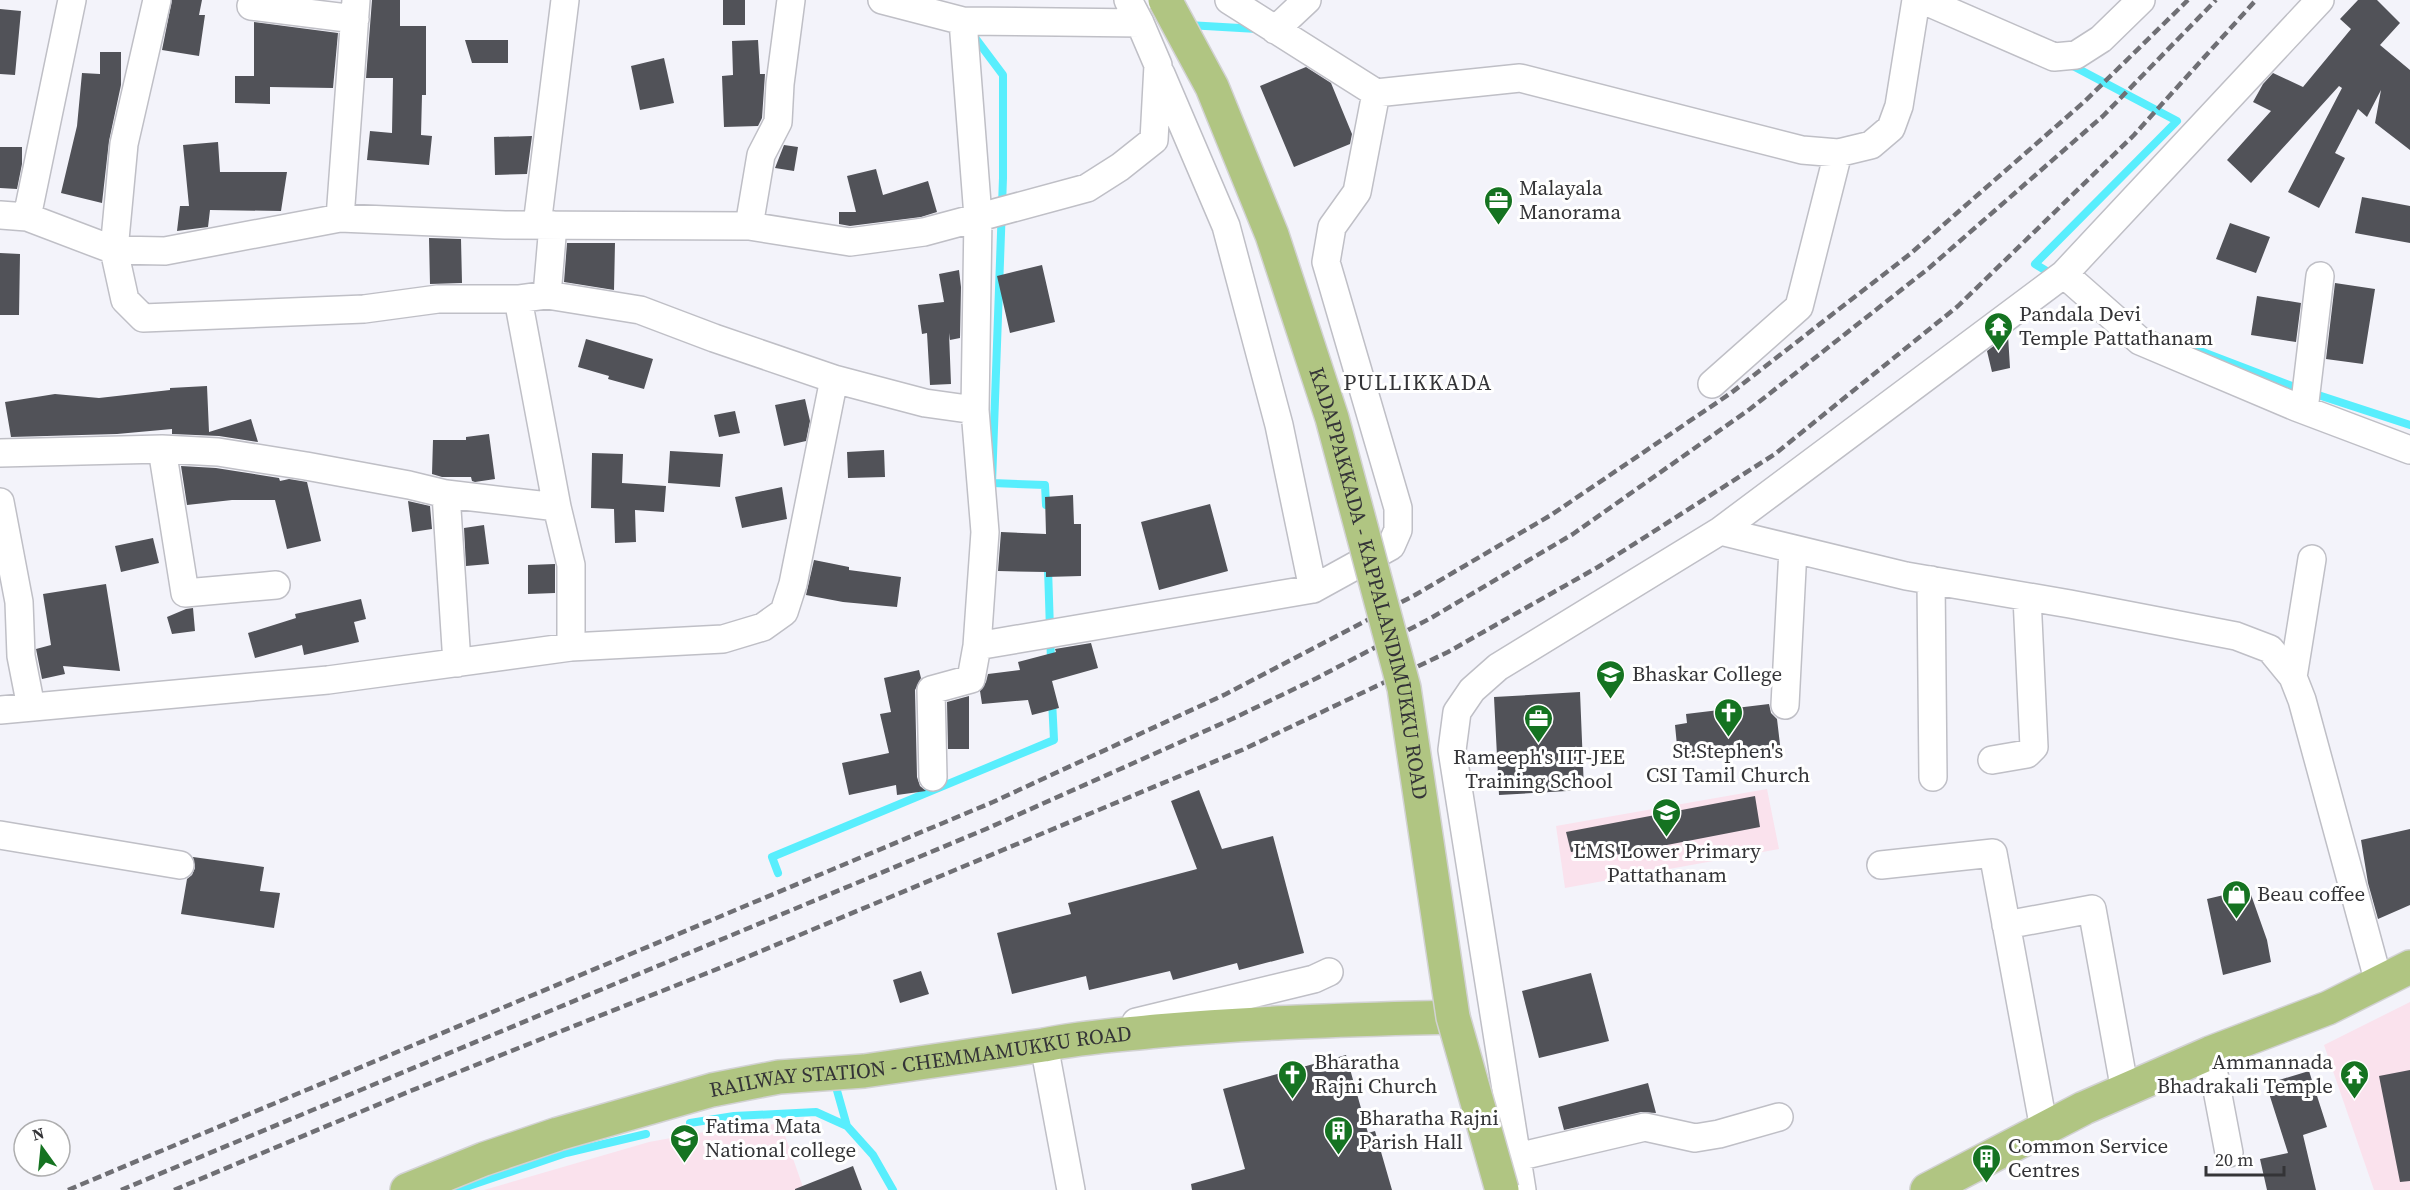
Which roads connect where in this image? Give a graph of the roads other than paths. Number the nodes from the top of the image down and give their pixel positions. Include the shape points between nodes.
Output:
1 (72, 0) edge
2 (157, 0) edge
3 (565, 0) edge
4 (790, 0) edge
5 (882, 0) edge
6 (1165, 0) edge
7 (1229, 0) edge
8 (1306, 0) edge
9 (1916, 0) edge
10 (1923, 0) edge
11 (2141, 0) edge
12 (2320, 0) edge
13 (251, 6) dead end
14 (355, 9) edge
15 (1134, 11) edge
16 (963, 21) junction
17 (1275, 30) junction
18 (1158, 65) junction
19 (1376, 93) junction
20 (1838, 153) junction
21 (0, 216) edge
22 (27, 217) junction
23 (978, 217) junction
24 (340, 218) junction
25 (545, 225) junction
26 (749, 226) junction
27 (114, 250) junction
28 (2064, 274) junction
29 (2320, 276) dead end
30 (547, 295) junction
31 (518, 299) junction
32 (834, 379) junction
33 (1712, 384) dead end
34 (975, 410) junction
35 (2304, 410) junction
36 (162, 449) junction
37 (2410, 450) edge
38 (0, 453) edge
39 (446, 494) junction
40 (0, 502) edge
41 (557, 507) junction
42 (1720, 531) junction
43 (4, 547) edge
44 (1793, 549) junction
45 (2312, 559) dead end
46 (1931, 580) junction
47 (276, 585) dead end
48 (1313, 589) junction
49 (2027, 597) junction
50 (977, 646) junction
51 (571, 647) junction
52 (457, 663) junction
53 (2293, 677) junction
54 (1785, 705) dead end
55 (31, 707) junction
56 (0, 710) edge
57 (1992, 760) dead end
58 (933, 777) dead end
59 (1934, 777) dead end
60 (0, 835) edge
61 (180, 865) dead end
62 (1881, 865) dead end
63 (2006, 925) junction
64 (2410, 967) edge
65 (1329, 972) dead end
66 (2379, 983) junction
67 (1453, 1017) junction
68 (1056, 1043) junction
69 (2210, 1053) junction
70 (2125, 1091) junction
71 (1779, 1118) dead end
72 (2044, 1129) junction
73 (2229, 1153) dead end
74 (1517, 1157) junction
75 (406, 1190) edge
76 (1071, 1190) edge
77 (1502, 1190) edge
78 (1522, 1190) edge
79 (1927, 1190) edge

1 - 22 street
2 - 27 street via 124,144
3 - 25 street
4 - 26 street via 778,122 761,155
5 - 16 street
6 - 67 main road, KADAPPAKKADA - KAPPALANDIMUKKU ROAD, bridge via 1212,87 1264,213 1332,418 1404,688
7 - 17 street
8 - 17 street
9 - 20 street via 1899,106 1891,128 1871,145
10 - 11 street via 2054,57 2076,55 2101,39
12 - 28 street
13 - 14 street
14 - 24 street
15 - 16 street
15 - 18 street
16 - 23 street
17 - 19 street
18 - 23 street via 1154,140 1087,188
18 - 48 street via 1226,226 1279,425
19 - 20 street via 1520,78 1802,150
19 - 48 street via 1357,192 1332,227 1326,262 1398,508 1398,530 1391,546
20 - 33 street via 1798,307
21 - 22 street
22 - 27 street
23 - 26 street via 924,232 850,242
23 - 34 street
24 - 25 street
24 - 27 street via 165,251
25 - 26 street
25 - 30 street
27 - 31 street via 125,300 143,318 364,309 438,299
28 - 35 street via 2140,341
28 - 42 street
29 - 35 street
30 - 31 street
30 - 32 street via 640,310
31 - 41 street
32 - 34 street via 925,403
32 - 51 street via 793,584 783,612 763,627 723,639
34 - 50 street via 985,532
35 - 37 street
36 - 38 street
36 - 39 street via 219,452 295,464
36 - 47 street via 185,593
39 - 41 street
39 - 52 street
40 - 43 street
41 - 51 street via 571,565
42 - 44 street
42 - 74 street via 1498,667 1472,690 1458,712 1452,750
43 - 55 street via 19,602 21,656
44 - 46 street
44 - 54 street
45 - 53 street
46 - 49 street
46 - 59 street
48 - 50 street
49 - 53 street via 2236,636 2270,649
49 - 57 street via 2034,747 2027,754
50 - 58 street via 971,679 931,690
51 - 52 street
52 - 55 street via 328,680
53 - 66 street
55 - 56 street
60 - 61 street
62 - 63 street via 1993,853
63 - 70 street via 2092,909
63 - 72 street
64 - 66 main road
65 - 68 street
66 - 69 main road via 2328,1008
67 - 68 main road, RAILWAY STATION - CHEMMAMUKKU ROAD via 1187,1029
67 - 77 main road, KADAPPAKKADA - KAPPALANDIMUKKU ROAD, bridge
68 - 75 main road, RAILWAY STATION - CHEMMAMUKKU ROAD via 864,1071 778,1077 712,1090 558,1134
68 - 76 street
69 - 70 main road
69 - 73 street
70 - 72 main road
71 - 74 street via 1695,1138 1645,1127
72 - 79 main road
74 - 78 street

